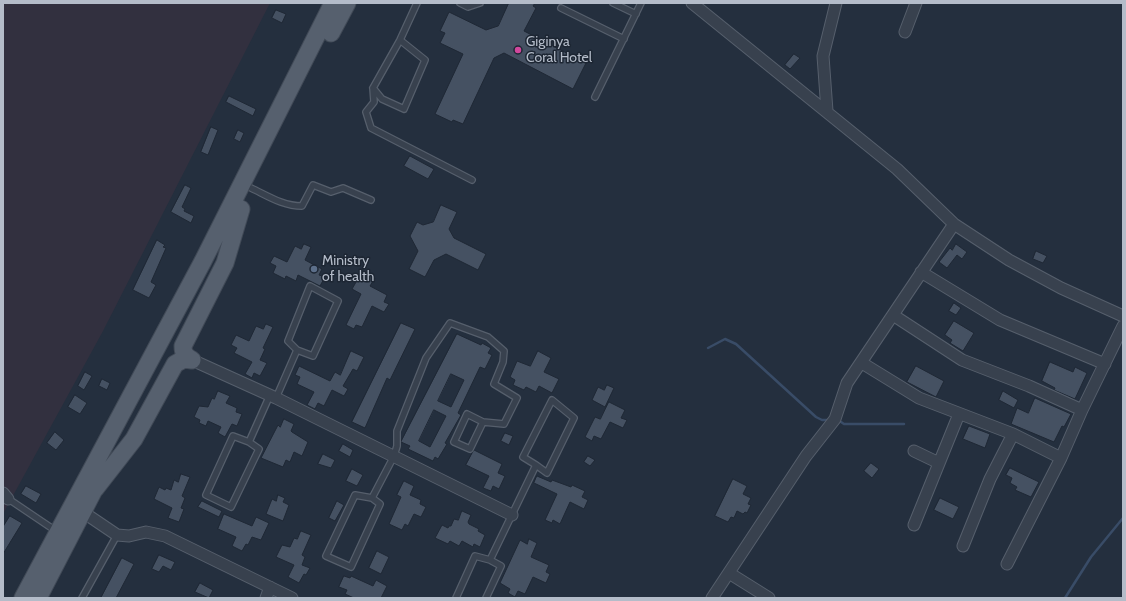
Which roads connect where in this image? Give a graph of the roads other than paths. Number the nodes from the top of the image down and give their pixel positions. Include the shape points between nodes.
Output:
1 (334, 3) edge
2 (347, 3) edge
3 (417, 3) edge
4 (460, 3) edge
5 (480, 3) edge
6 (613, 3) edge
7 (641, 3) edge
8 (692, 3) edge
9 (836, 3) edge
10 (916, 3) edge
11 (562, 8) dead end
12 (636, 14) junction
13 (905, 32) dead end
14 (624, 39) junction
15 (400, 40) junction
16 (373, 88) junction
17 (595, 97) dead end
18 (827, 111) junction
19 (472, 180) dead end
20 (252, 188) junction
21 (371, 200) dead end
22 (242, 209) junction
23 (954, 224) junction
24 (921, 272) junction
25 (893, 315) junction
26 (1123, 316) edge
27 (1123, 326) edge
28 (297, 350) junction
29 (192, 360) junction
30 (862, 363) junction
31 (1105, 364) junction
32 (273, 397) junction
33 (1082, 410) junction
34 (960, 414) junction
35 (484, 422) junction
36 (1012, 434) junction
37 (249, 442) junction
38 (914, 451) dead end
39 (394, 456) junction
40 (1061, 458) junction
41 (939, 463) junction
42 (536, 464) junction
43 (94, 489) junction
44 (8, 498) edge
45 (372, 498) junction
46 (83, 512) junction
47 (512, 515) junction
48 (914, 524) dead end
49 (58, 532) junction
50 (117, 535) junction
51 (963, 546) dead end
52 (490, 560) junction
53 (1007, 564) dead end
54 (729, 573) junction
55 (268, 593) edge
56 (23, 598) edge
57 (38, 598) edge
58 (82, 598) edge
59 (292, 598) edge
60 (456, 598) edge
61 (486, 598) edge
62 (712, 598) edge
63 (769, 598) edge

1 - 49 main road via 203,261
2 - 20 main road
3 - 15 lane
4 - 5 lane via 468,7
6 - 12 lane
7 - 12 lane
8 - 18 street
9 - 18 street via 823,56
10 - 13 street
11 - 14 lane
12 - 14 lane
14 - 17 lane
15 - 16 lane
15 - 16 lane via 425,60 404,109 382,99
16 - 19 lane via 374,102 366,112 371,128
18 - 23 street via 897,169
20 - 21 lane via 279,202 294,206 302,206 313,185 331,192 343,188
20 - 22 main road
22 - 29 main road via 225,263 183,346 186,356
22 - 43 main road
23 - 24 street
23 - 26 street via 1022,267
24 - 25 street
24 - 31 street via 1000,320
25 - 30 street
25 - 33 street via 962,360
27 - 31 street
28 - 28 lane via 288,341 310,286 338,300 313,356
28 - 32 lane
29 - 32 street
29 - 43 main road via 184,359 175,364 134,439
30 - 34 street via 919,398
30 - 54 street via 847,383 835,420 806,456
31 - 33 street
32 - 37 lane
32 - 39 street
33 - 40 street
34 - 36 street
34 - 41 street
35 - 35 lane via 470,449 454,442 467,414
35 - 39 lane via 504,424 517,398 494,384 503,362 504,351 488,337 450,323 426,358 397,431
36 - 40 street
36 - 51 street via 990,479
37 - 37 lane via 259,449 231,507 206,495 233,436
38 - 41 street
39 - 45 lane
39 - 47 street
40 - 53 street
41 - 48 street
42 - 42 lane via 523,457 552,400 574,418 547,473
42 - 47 lane
43 - 46 main road
44 - 49 lane
45 - 45 lane via 380,504 351,567 326,556 355,495
46 - 50 street
46 - 57 main road
47 - 52 lane
49 - 56 main road
50 - 55 street via 129,536 146,532 165,536
50 - 58 lane
52 - 60 lane via 475,556
52 - 61 lane via 501,566
54 - 62 street
54 - 63 street
55 - 59 street

